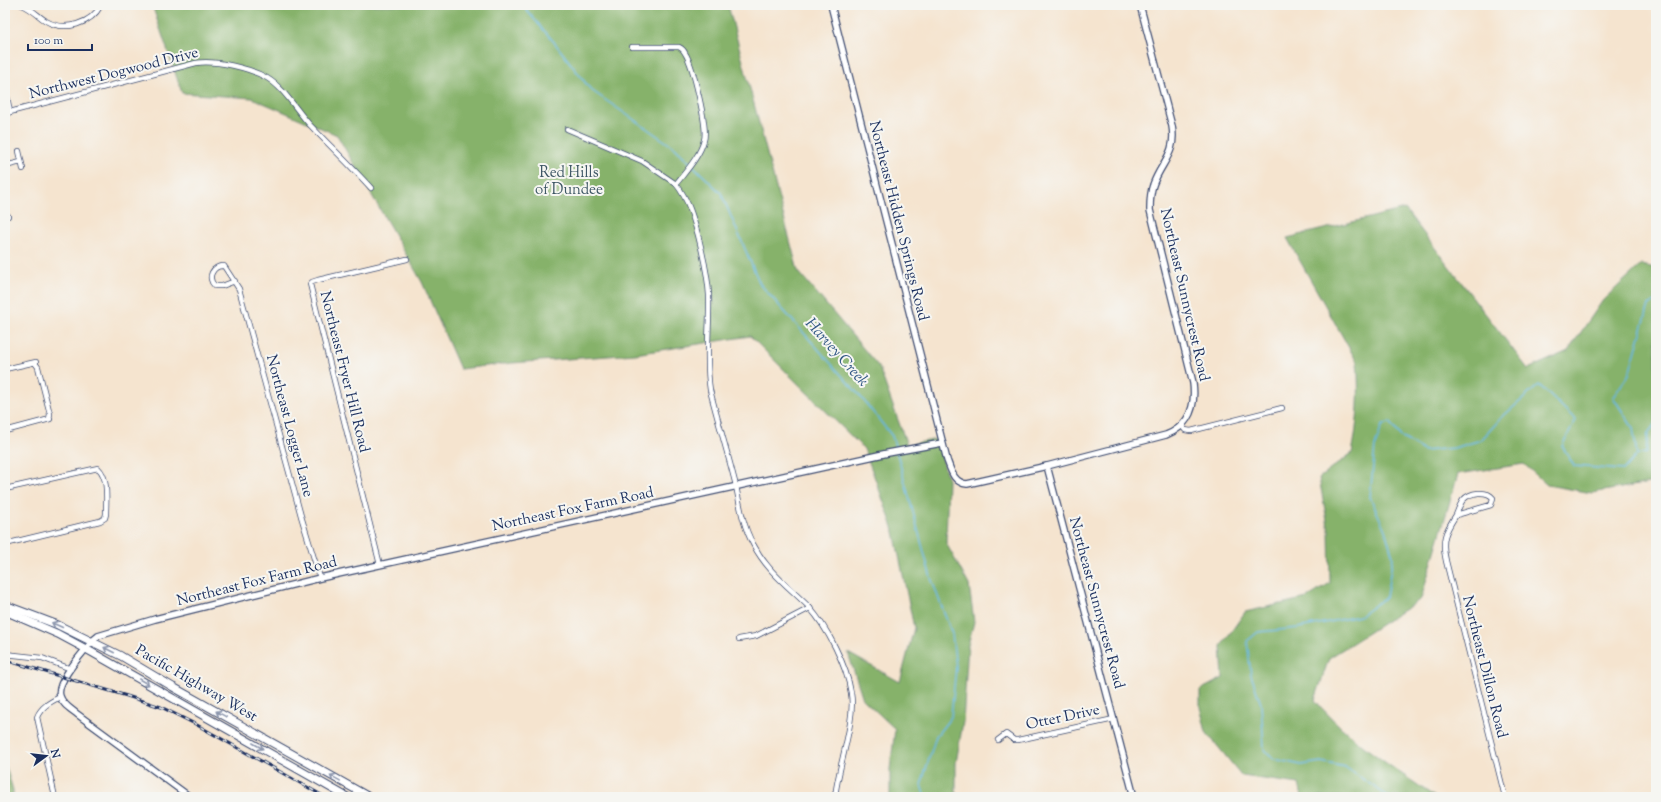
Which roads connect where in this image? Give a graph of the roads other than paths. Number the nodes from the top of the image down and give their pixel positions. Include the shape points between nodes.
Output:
1 (22, 5) edge
2 (101, 5) edge
3 (831, 5) edge
4 (1140, 5) edge
5 (632, 47) dead end
6 (5, 86) edge
7 (10, 112) junction
8 (5, 115) edge
9 (567, 130) dead end
10 (19, 151) dead end
11 (21, 162) junction
12 (5, 166) edge
13 (23, 169) dead end
14 (676, 184) junction
15 (371, 188) dead end
16 (407, 260) dead end
17 (235, 281) junction
18 (5, 369) edge
19 (1282, 408) dead end
20 (1182, 426) junction
21 (5, 431) edge
22 (942, 443) junction
23 (1048, 466) junction
24 (736, 486) junction
25 (5, 489) edge
26 (1456, 515) junction
27 (5, 544) edge
28 (380, 565) junction
29 (320, 578) junction
30 (5, 606) edge
31 (810, 608) junction
32 (5, 611) edge
33 (739, 639) dead end
34 (92, 641) junction
35 (86, 649) junction
36 (5, 654) edge
37 (71, 669) junction
38 (60, 697) junction
39 (1114, 719) junction
40 (998, 740) dead end
41 (55, 797) edge
42 (190, 797) edge
43 (347, 797) edge
44 (369, 797) edge
45 (835, 797) edge
46 (1134, 797) edge
47 (1505, 797) edge

1 - 2 street via 46,20 63,26 86,20
3 - 22 street, Northeast Hidden Springs Road
4 - 20 street, Northeast Sunnycrest Road via 1173,133 1169,157 1153,184 1150,201 1152,221 1194,388 1193,407
5 - 14 street via 679,47 684,51 694,78 706,132 702,147
6 - 7 street
7 - 8 street, Northwest Dogwood Drive
7 - 15 street, Northwest Dogwood Drive via 196,63 217,63 258,73 271,81
9 - 14 street via 642,161
10 - 11 street
11 - 12 street
11 - 13 street
14 - 24 street via 690,209 706,270 709,295 708,376
16 - 28 street, Northeast Fryer Hill Road via 310,284
17 - 17 street, Northeast Logger Lane via 224,266 212,270 211,279 215,286
17 - 29 street, Northeast Logger Lane via 243,301
18 - 21 street via 36,362 50,414 50,419 46,421
19 - 20 street via 1191,431 1185,430
20 - 23 street via 1166,435
22 - 23 street via 954,478 963,484 973,484
22 - 24 street, Northeast Fox Farm Road
23 - 39 street, Northeast Sunnycrest Road
24 - 28 street, Northeast Fox Farm Road
24 - 31 street via 743,519 753,544 774,574
25 - 27 street via 96,467 102,472 104,479 105,518
26 - 26 street via 1491,505 1490,494 1471,494 1464,499
26 - 47 street, Northeast Dillon Road via 1447,528 1443,542 1446,561
28 - 29 street, Northeast Fox Farm Road
29 - 34 street, Northeast Fox Farm Road via 156,619 102,635
34 -> 30 main road, Pacific Highway West via 58,625
31 - 33 street via 756,636
31 - 45 street via 831,640 852,693 851,714
32 - 35 main road, Pacific Highway West
34 - 35 street, Northeast Fox Farm Road
44 -> 34 main road, Pacific Highway West
35 - 37 street, Northeast Fox Farm Road
35 -> 43 main road, Pacific Highway West
36 - 37 street via 42,658
37 - 38 street, Northeast Fox Farm Road via 61,683
38 - 41 street via 48,703 37,718
38 - 42 street via 77,714
39 - 40 street, Otter Drive via 1018,740 1006,734
39 - 46 street, Northeast Sunnycrest Road

